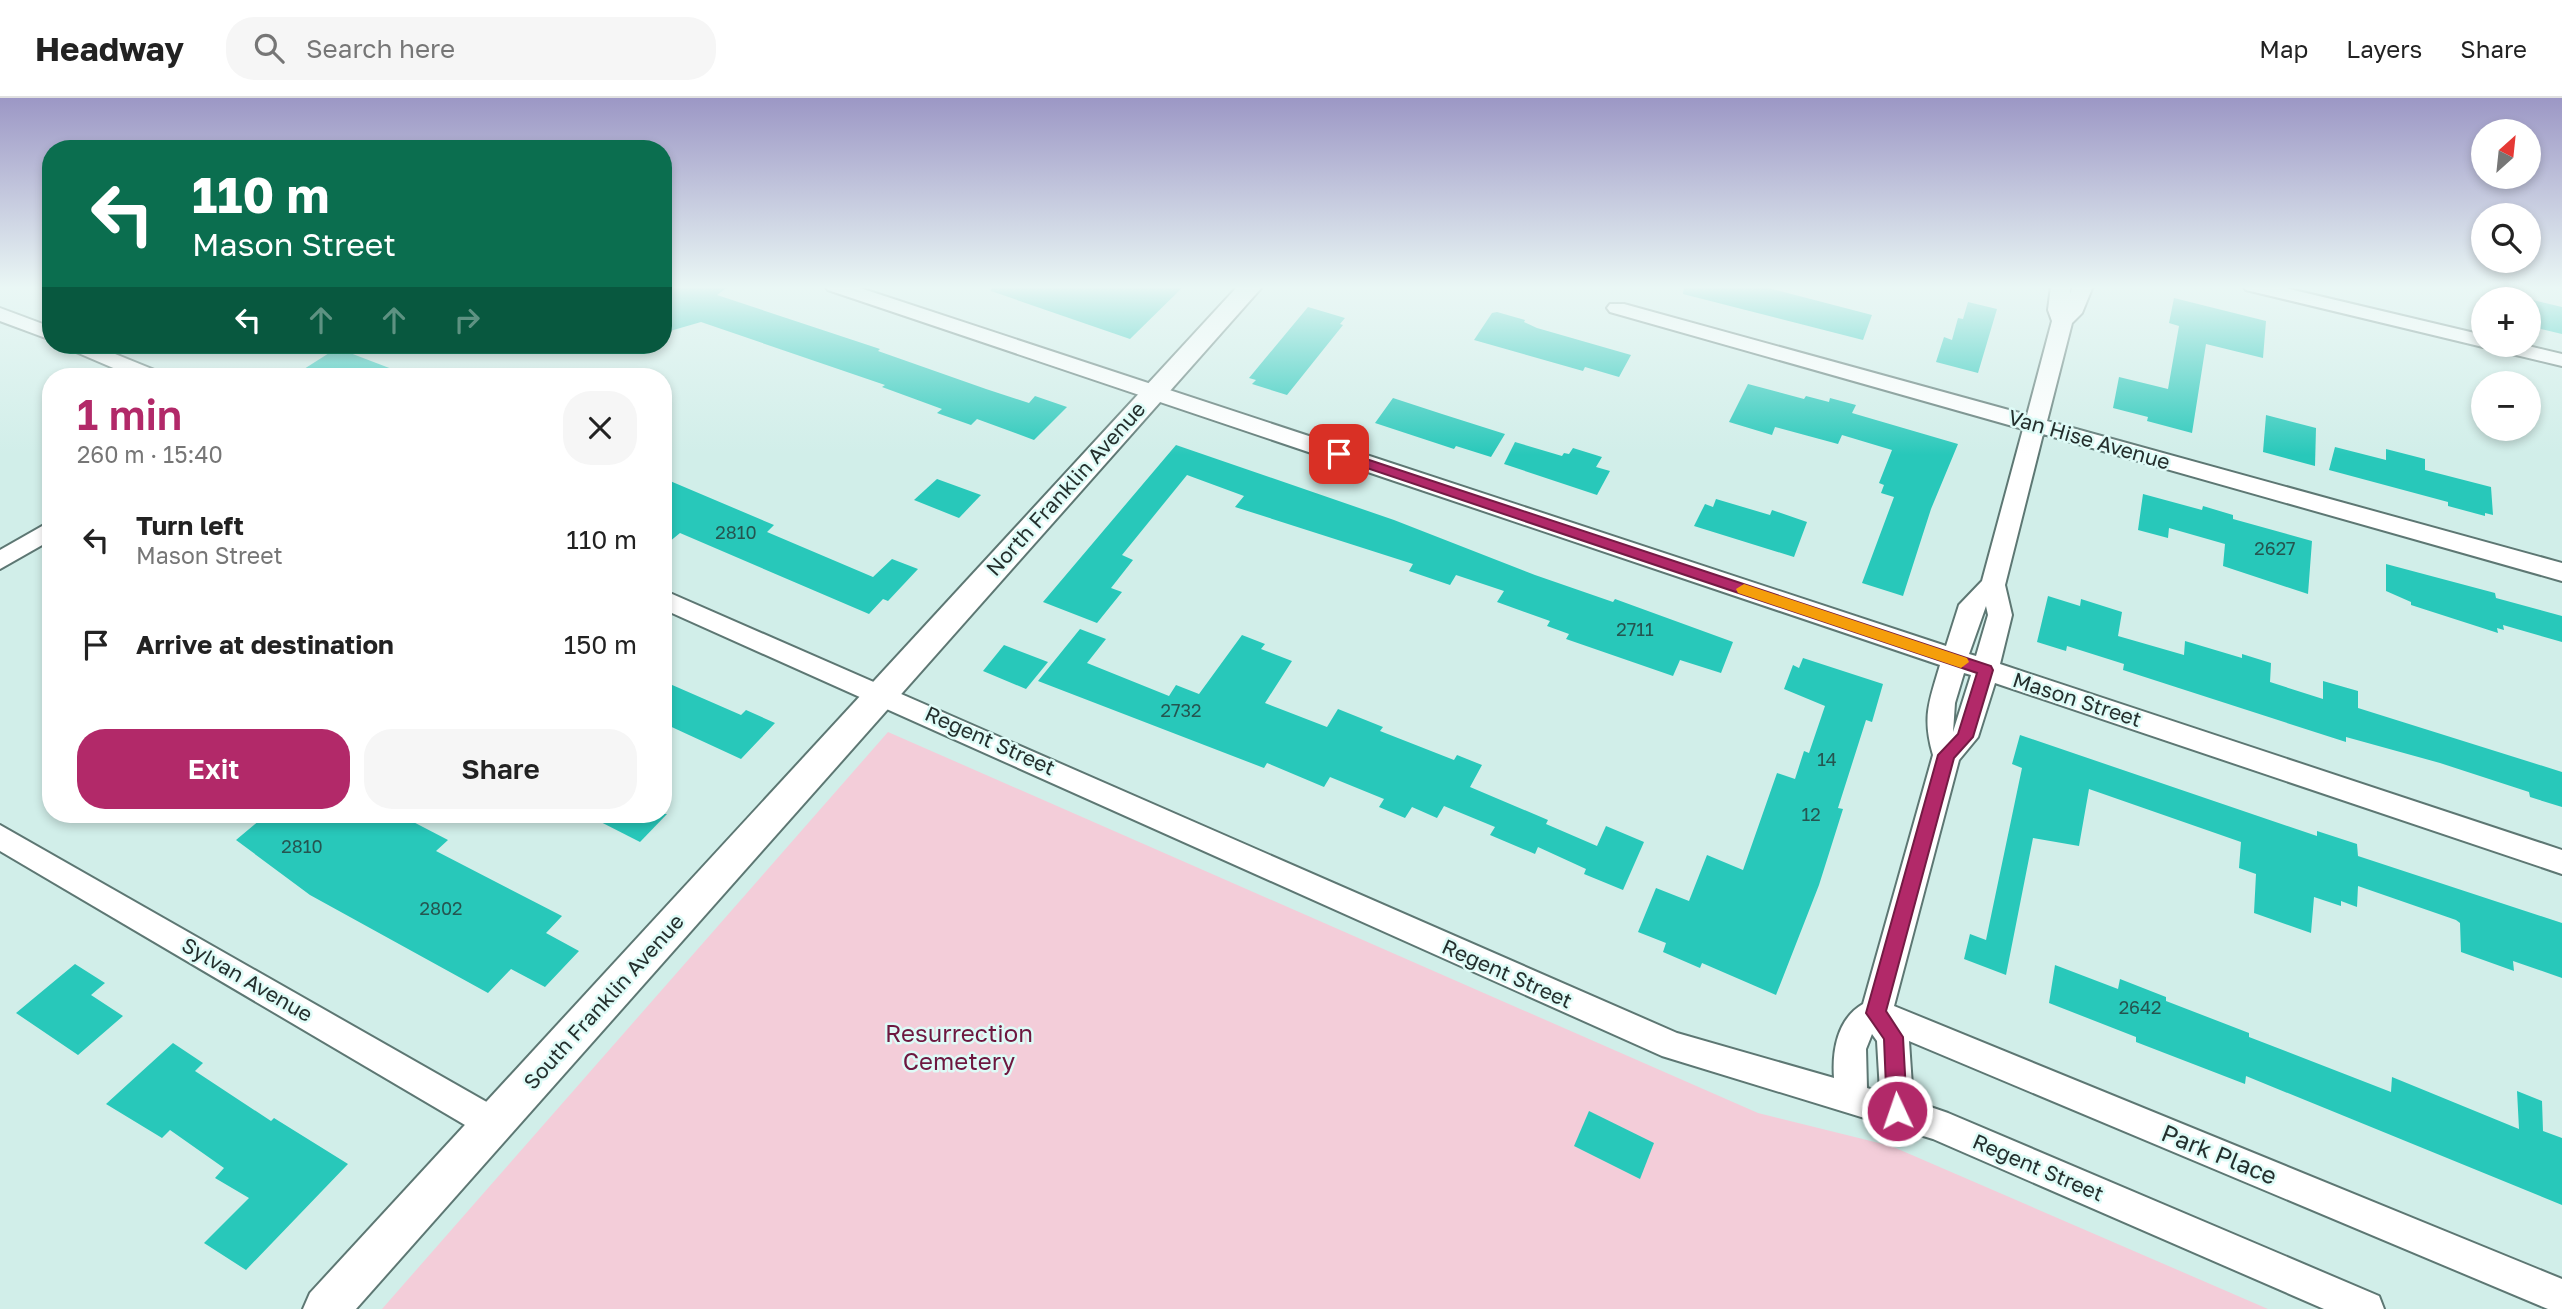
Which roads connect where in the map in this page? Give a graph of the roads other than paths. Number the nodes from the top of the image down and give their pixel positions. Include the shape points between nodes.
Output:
1 (1005, 343) edge
2 (1199, 343) edge
3 (1741, 343) edge
4 (2057, 343) edge
5 (97, 354) edge
6 (2541, 355) edge
7 (2562, 360) edge
8 (131, 368) edge
9 (1154, 392) junction
10 (2036, 425) junction
11 (42, 535) edge
12 (0, 561) edge
13 (2562, 572) edge
14 (1993, 585) junction
15 (672, 603) edge
16 (1954, 659) junction
17 (1985, 670) junction
18 (883, 694) junction
19 (1947, 755) junction
20 (0, 837) edge
21 (2562, 862) edge
22 (1876, 1013) junction
23 (1852, 1097) junction
24 (1897, 1111) junction
25 (494, 1124) junction
26 (2562, 1297) edge
27 (326, 1309) edge
28 (2366, 1309) edge

1 - 9 street, Mason Street
2 - 9 street, North Franklin Avenue
3 - 10 street, Van Hise Avenue
4 - 10 street
5 - 8 street
6 - 7 street
9 - 16 street, Mason Street
9 - 18 street, North Franklin Avenue
10 - 13 street, Van Hise Avenue
10 - 14 street
11 - 12 street
14 - 16 street via 1970,605
14 - 17 street via 2000,615
15 - 18 street, Regent Street
16 - 17 street, Mason Street
16 - 19 street via 1939,728
17 - 19 street via 1965,737
17 - 21 street, Mason Street
18 - 23 street, Regent Street via 1673,1046 1783,1081
18 - 25 street, South Franklin Avenue
19 - 22 street
20 - 25 street, Sylvan Avenue
22 - 23 street via 1865,1017 1855,1030 1849,1069
22 - 24 street via 1893,1037
22 - 26 street, Park Place
23 - 24 street, Regent Street
24 - 28 street, Regent Street
25 - 27 street, South Franklin Avenue

